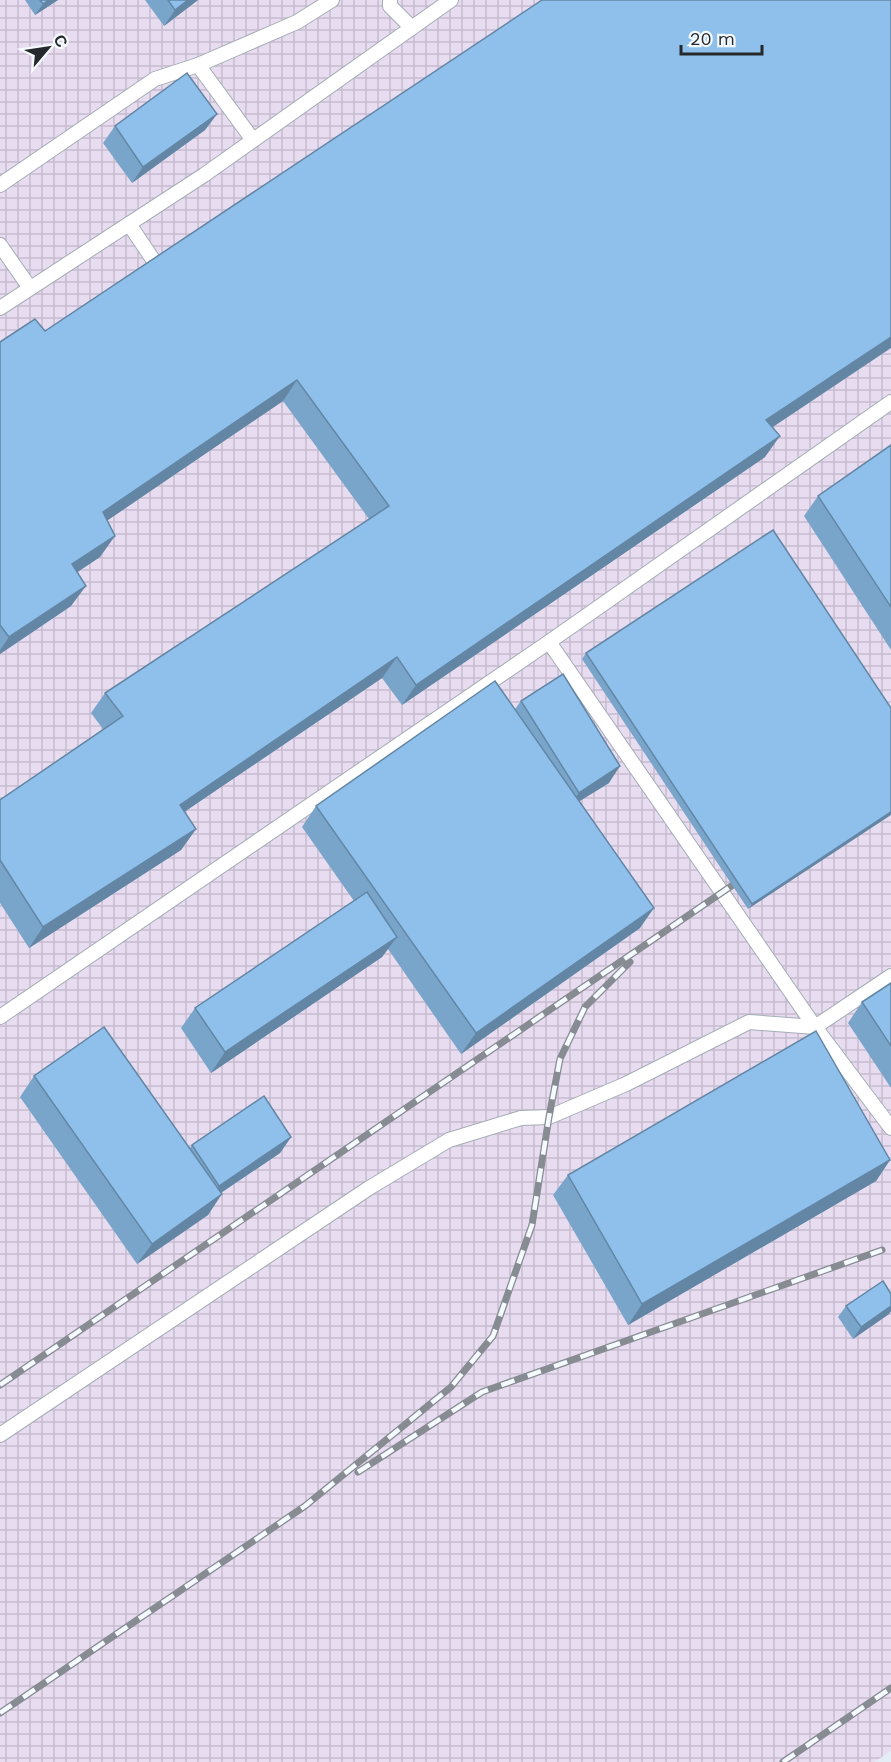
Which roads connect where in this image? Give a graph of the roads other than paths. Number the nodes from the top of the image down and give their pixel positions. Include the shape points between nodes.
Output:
1 (332, 0) edge
2 (390, 0) edge
3 (451, 0) edge
4 (412, 28) junction
5 (198, 65) junction
6 (253, 140) junction
7 (0, 185) edge
8 (129, 224) junction
9 (0, 245) edge
10 (158, 267) edge
11 (30, 288) junction
12 (0, 308) edge
13 (891, 402) edge
14 (549, 642) junction
15 (891, 976) edge
16 (0, 1017) edge
17 (815, 1027) junction
18 (891, 1128) edge
19 (0, 1435) edge

1 - 5 lane via 297,22
2 - 4 lane via 390,6
3 - 4 lane
4 - 6 lane
5 - 6 lane
5 - 7 lane via 155,79
6 - 8 lane
8 - 10 lane
8 - 11 lane
9 - 11 lane
11 - 12 lane
13 - 14 lane
14 - 16 lane
14 - 17 lane
15 - 17 lane
17 - 18 lane
17 - 19 lane via 748,1022 626,1084 549,1117 521,1118 449,1140 369,1188

